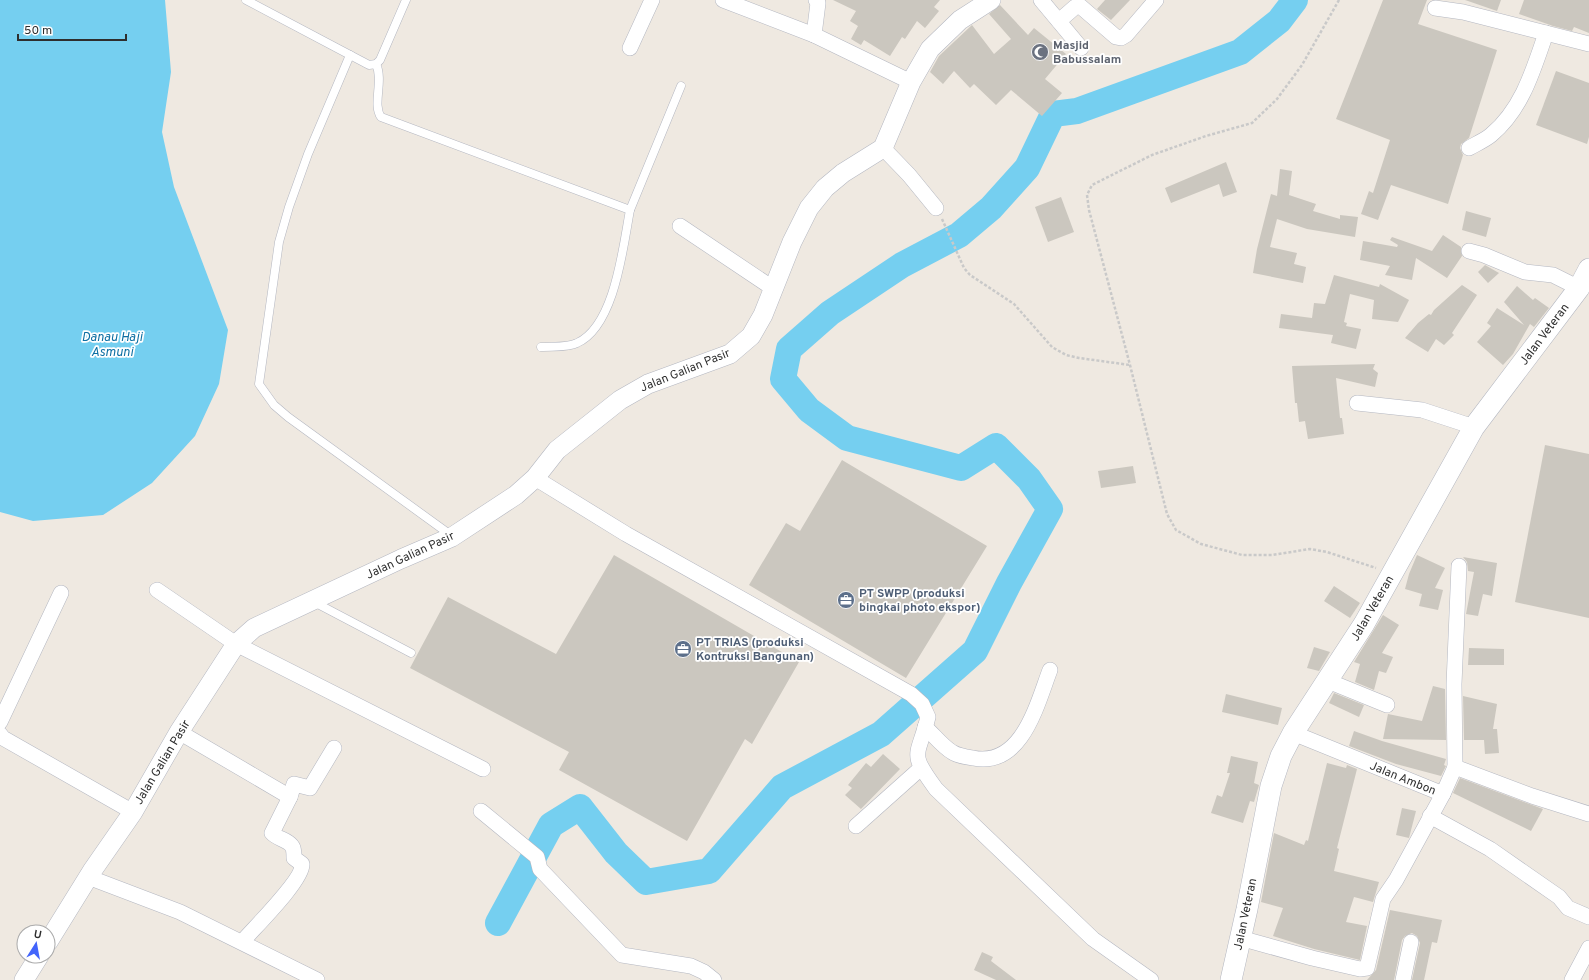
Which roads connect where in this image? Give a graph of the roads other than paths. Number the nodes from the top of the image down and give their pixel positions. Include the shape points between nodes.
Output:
1 (246, 0) edge
2 (406, 0) edge
3 (652, 0) edge
4 (723, 0) edge
5 (816, 0) edge
6 (991, 0) edge
7 (1041, 0) edge
8 (1156, 0) edge
9 (1435, 8) dead end
10 (1059, 21) junction
11 (1546, 33) junction
12 (814, 35) junction
13 (1589, 44) edge
14 (630, 48) dead end
15 (1081, 48) dead end
16 (350, 55) junction
17 (376, 64) junction
18 (910, 82) junction
19 (681, 86) dead end
20 (883, 148) junction
21 (1470, 148) dead end
22 (936, 208) road end
23 (630, 210) junction
24 (680, 226) dead end
25 (1469, 251) dead end
26 (1589, 269) edge
27 (1579, 288) junction
28 (774, 289) junction
29 (541, 347) dead end
30 (1357, 403) dead end
31 (1474, 427) junction
32 (535, 478) junction
33 (452, 537) junction
34 (1459, 566) dead end
35 (157, 590) dead end
36 (61, 593) dead end
37 (311, 601) junction
38 (236, 644) junction
39 (411, 653) dead end
40 (1050, 670) dead end
41 (1328, 680) junction
42 (1386, 705) dead end
43 (0, 722) edge
44 (925, 727) junction
45 (179, 732) junction
46 (1293, 733) junction
47 (0, 734) edge
48 (334, 748) dead end
49 (1455, 767) junction
50 (921, 768) junction
51 (483, 769) dead end
52 (1443, 794) junction
53 (290, 797) junction
54 (481, 811) dead end
55 (133, 812) junction
56 (1589, 814) edge
57 (1430, 816) junction
58 (856, 826) dead end
59 (88, 877) junction
60 (1589, 916) edge
61 (56, 929) edge
62 (1240, 938) junction
63 (242, 942) junction
64 (1410, 942) dead end
65 (1589, 948) edge
66 (34, 964) edge
67 (24, 980) edge
68 (317, 980) edge
69 (714, 980) edge
70 (1151, 980) edge
71 (1231, 980) edge
72 (1403, 980) edge
73 (1572, 980) edge

1 - 16 lane
2 - 17 lane
3 - 14 street
4 - 12 street
5 - 12 street via 818,3
6 - 18 street via 960,20 941,37 930,49
7 - 10 street
8 - 10 street via 1121,38 1116,37 1080,6 1075,7
9 - 11 street via 1463,12
10 - 15 street
11 - 13 street
11 - 21 street via 1529,82 1510,117 1490,136
12 - 18 street
16 - 17 lane via 369,65
16 - 33 lane via 308,154 279,242 259,384 274,405 288,417
17 - 23 lane via 379,73 378,110 381,117
18 - 20 street
19 - 23 lane
20 - 22 street
20 - 28 street, Jalan Galian Pasir via 843,173 825,188 809,208 792,242
23 - 29 lane via 613,294 596,329 576,344
24 - 28 street
25 - 27 street via 1525,272 1552,275
26 - 27 main road, Jalan Veteran
27 - 31 main road, Jalan Veteran
28 - 32 street, Jalan Galian Pasir via 751,336 730,354 648,384 620,400 557,450
30 - 31 street via 1422,410
31 - 41 main road, Jalan Veteran via 1364,624
32 - 33 street, Jalan Galian Pasir via 516,495
32 - 44 street via 626,534 916,699 928,717
33 - 37 street, Jalan Galian Pasir
34 - 49 street via 1454,684
35 - 38 street
36 - 43 street
37 - 38 street, Jalan Galian Pasir via 254,628
37 - 39 lane
38 - 45 street, Jalan Galian Pasir
38 - 51 street
40 - 44 street via 1028,728 1008,751 993,758 978,759 952,753
41 - 42 street
41 - 46 main road, Jalan Veteran
44 - 50 street via 917,756
45 - 53 street
45 - 55 street, Jalan Galian Pasir
46 - 52 street, Jalan Ambon
46 - 62 main road, Jalan Veteran via 1281,756 1271,786
47 - 55 street
48 - 53 street via 310,788 294,784
49 - 52 street, Jalan Ambon
49 - 56 street
50 - 58 street
50 - 70 street via 936,789 1093,939
52 - 57 street
53 - 63 street via 272,833 290,844 294,858 302,864 302,870 288,891
54 - 69 street via 535,855 540,869 622,956 691,966
55 - 59 street, Jalan Galian Pasir
57 - 60 street via 1490,849 1559,897 1568,908
57 - 62 street via 1383,899 1368,966 1365,969 1312,958
59 - 61 street, Jalan Galian Pasir
59 - 63 street via 180,912
62 - 71 main road, Jalan Veteran
63 - 68 street
64 - 72 street
65 - 73 street
66 - 67 street

